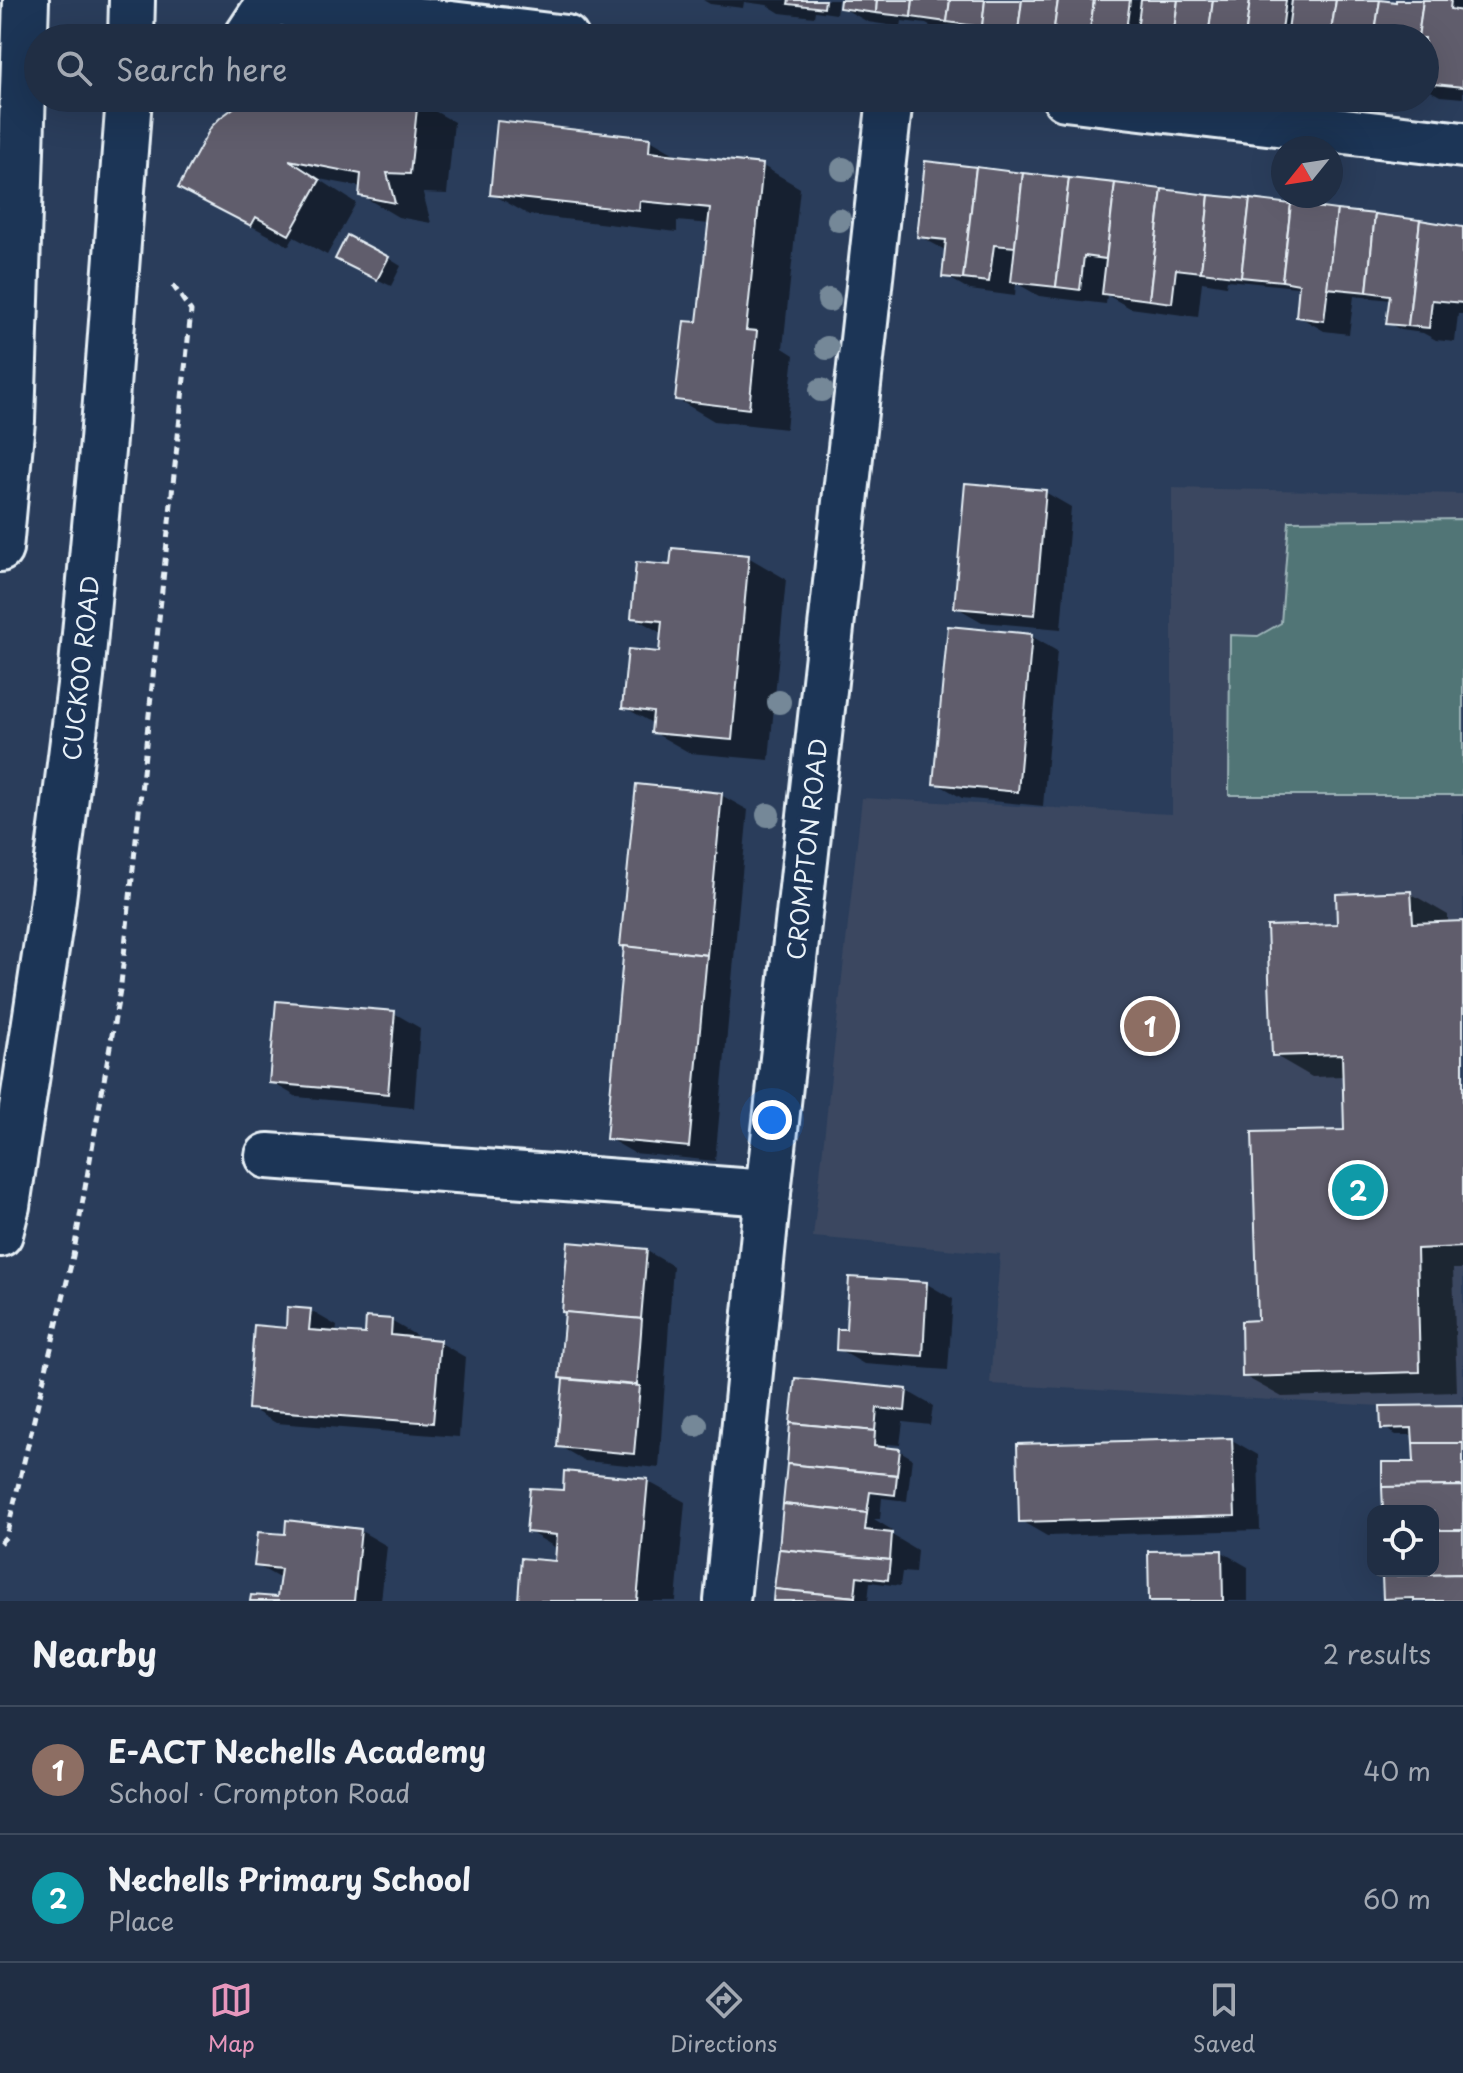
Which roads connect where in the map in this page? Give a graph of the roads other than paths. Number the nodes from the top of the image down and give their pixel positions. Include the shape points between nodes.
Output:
1 (26, 0) edge
2 (132, 0) edge
3 (270, 1) edge
4 (25, 24) edge
5 (131, 24) edge
6 (255, 24) edge
7 (454, 24) edge
8 (24, 43) edge
9 (128, 112) edge
10 (888, 112) edge
11 (1184, 112) edge
12 (1463, 145) edge
13 (6, 427) edge
14 (0, 549) edge
15 (268, 1156) dead end
16 (768, 1193) junction
17 (0, 1234) edge
18 (727, 1601) edge

1 - 4 street
2 - 5 street
3 - 6 street
3 - 7 street
8 - 13 street
9 - 17 street, CUCKOO ROAD via 81,677 50,923
10 - 16 street, CROMPTON ROAD
11 - 12 street
13 - 14 street
15 - 16 street
16 - 18 street, CROMPTON ROAD

